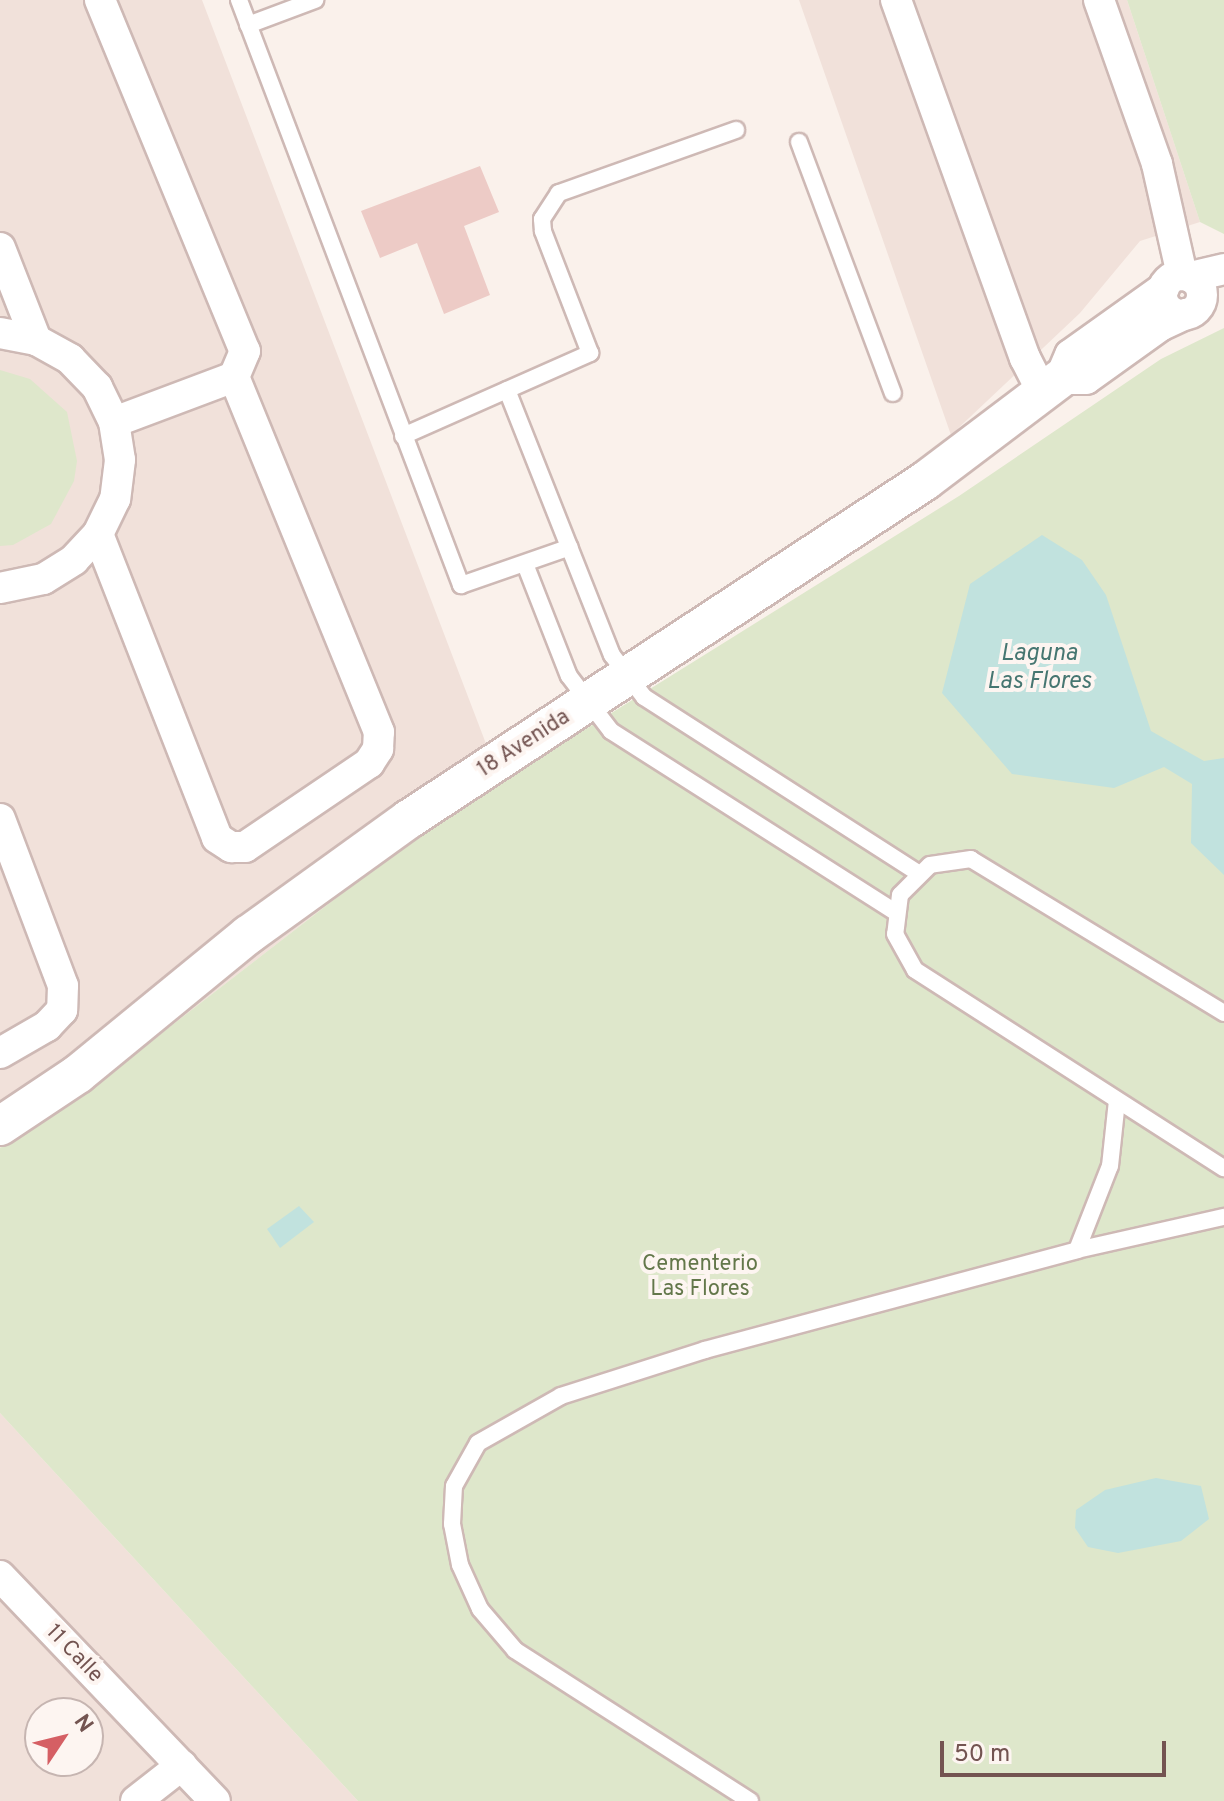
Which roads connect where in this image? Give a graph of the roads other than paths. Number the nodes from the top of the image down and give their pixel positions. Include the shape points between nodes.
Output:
1 (100, 0) edge
2 (239, 0) edge
3 (315, 0) edge
4 (896, 0) edge
5 (1099, 0) edge
6 (248, 25) junction
7 (736, 130) dead end
8 (799, 142) dead end
9 (0, 248) edge
10 (1224, 269) edge
11 (1179, 280) junction
12 (1224, 298) edge
13 (1190, 313) junction
14 (0, 333) edge
15 (36, 340) junction
16 (234, 377) junction
17 (1052, 386) junction
18 (507, 390) junction
19 (893, 393) dead end
20 (114, 422) junction
21 (403, 436) junction
22 (98, 534) junction
23 (570, 547) junction
24 (525, 564) junction
25 (0, 588) edge
26 (629, 676) junction
27 (588, 702) junction
28 (0, 819) edge
29 (918, 873) junction
30 (895, 912) junction
31 (1224, 1013) edge
32 (0, 1053) edge
33 (1117, 1101) junction
34 (0, 1126) edge
35 (1224, 1168) edge
36 (1224, 1217) edge
37 (1077, 1250) junction
38 (0, 1576) edge
39 (182, 1765) junction
40 (136, 1801) edge
41 (215, 1801) edge
42 (750, 1801) edge

1 - 16 street via 245,351 244,364
2 - 6 lane
3 - 6 lane
4 - 17 street via 1025,358
5 - 11 street via 1157,164
6 - 21 lane
7 - 18 lane via 559,193 548,204 542,219 547,246 590,353
8 - 19 lane
9 - 15 street
10 - 11 street, 18 Avenida
11 - 13 street via 1202,294
11 - 17 street, 18 Avenida via 1070,355
12 - 13 street, 18 Avenida
13 - 17 street, 18 Avenida via 1160,326 1086,379
14 - 15 street
15 - 20 street via 70,359 97,387
16 - 20 street
16 - 22 street via 379,732 378,749 369,763 245,847 231,847 217,838
17 - 26 street, 18 Avenida via 925,481
18 - 21 lane
18 - 23 lane
20 - 22 street via 115,499
21 - 24 lane via 461,585
22 - 25 street via 74,560 43,579
23 - 24 lane
23 - 26 lane via 612,655
24 - 27 lane via 569,676
26 - 27 street, 18 Avenida
26 - 29 lane via 664,712
27 - 30 lane via 611,731
27 - 34 street, 18 Avenida via 248,935 78,1074
28 - 32 street via 63,986 62,1010 47,1026
29 - 30 lane
29 - 31 lane via 950,858 971,859
30 - 33 lane via 901,952 915,970
33 - 35 lane
33 - 37 lane via 1110,1166
36 - 37 lane
37 - 42 lane via 705,1350 561,1396 478,1443 465,1464 454,1486 452,1524 460,1565 480,1609 515,1650
38 - 39 street, 11 Calle
39 - 40 street
39 - 41 street, 11 Calle

